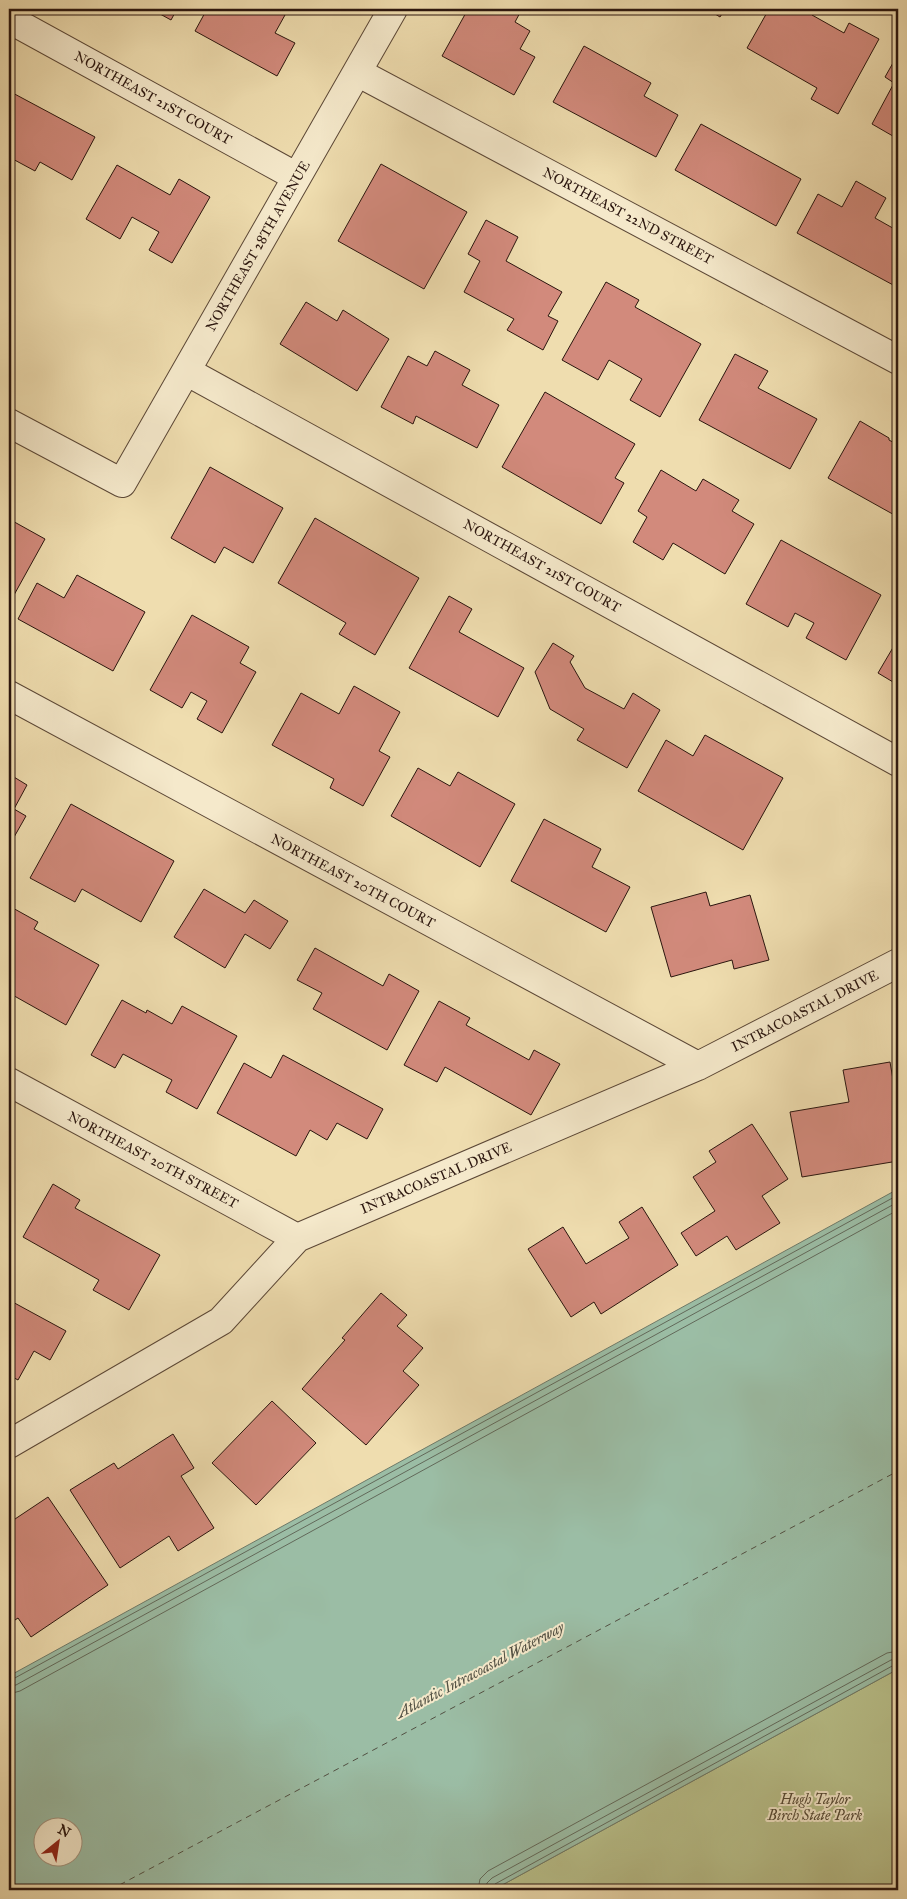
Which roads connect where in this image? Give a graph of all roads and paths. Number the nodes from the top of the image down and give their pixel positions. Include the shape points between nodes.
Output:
1 (393, 9) edge
2 (9, 19) edge
3 (357, 72) junction
4 (297, 176) junction
5 (898, 360) edge
6 (186, 371) junction
7 (9, 423) edge
8 (9, 695) edge
9 (898, 762) edge
10 (898, 963) edge
11 (698, 1066) junction
12 (9, 1082) edge
13 (297, 1238) junction
14 (9, 1444) edge

1 - 3 street, NORTHEAST 28TH AVENUE
2 - 4 street, NORTHEAST 21ST COURT
3 - 4 street, NORTHEAST 28TH AVENUE
3 - 5 street, NORTHEAST 22ND STREET
4 - 6 street, NORTHEAST 28TH AVENUE
6 - 7 street, NORTHEAST 28TH AVENUE via 122,483
6 - 9 street, NORTHEAST 21ST COURT
8 - 11 street, NORTHEAST 20TH COURT
10 - 11 street, INTRACOASTAL DRIVE
11 - 13 street, INTRACOASTAL DRIVE
12 - 13 street, NORTHEAST 20TH STREET
13 - 14 street, INTRACOASTAL DRIVE via 221,1320

